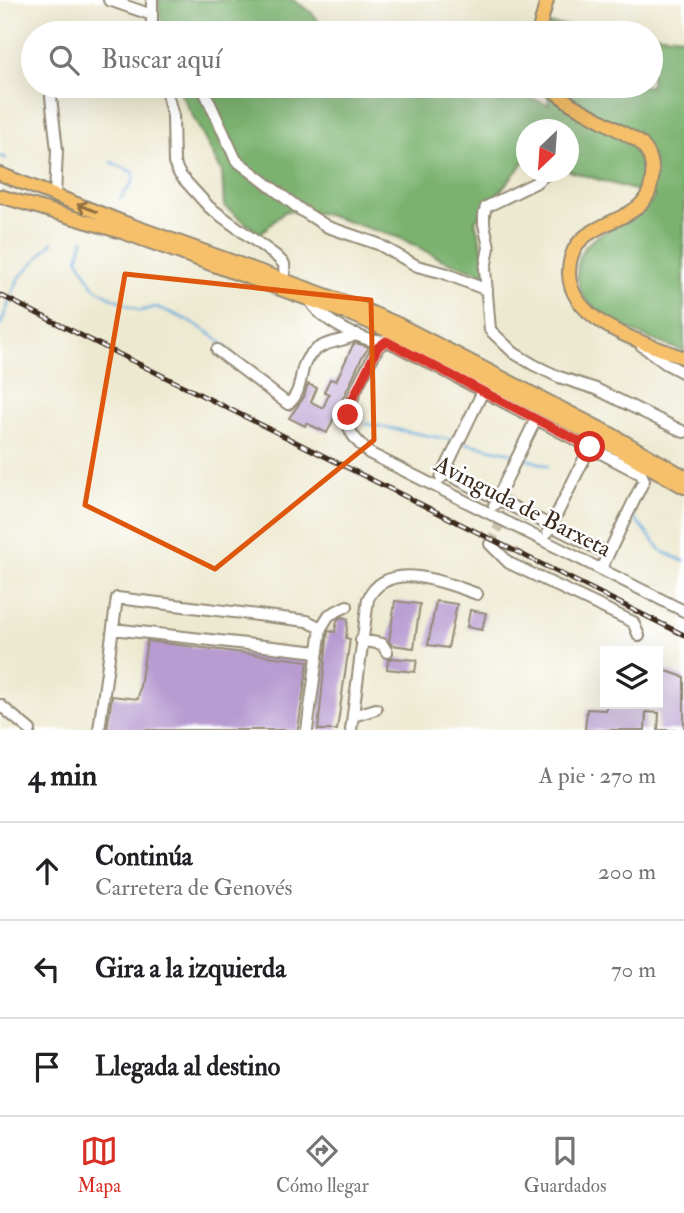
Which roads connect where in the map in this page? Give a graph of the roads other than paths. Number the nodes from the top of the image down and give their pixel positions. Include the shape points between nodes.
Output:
1 (109, 0) edge
2 (152, 0) edge
3 (547, 0) edge
4 (152, 15) junction
5 (153, 21) edge
6 (541, 21) edge
7 (51, 98) edge
8 (168, 98) edge
9 (208, 98) edge
10 (563, 98) edge
11 (0, 174) edge
12 (536, 182) edge
13 (0, 196) edge
14 (55, 196) junction
15 (285, 280) junction
16 (487, 290) junction
17 (310, 300) junction
18 (357, 334) junction
19 (631, 337) junction
20 (391, 338) junction
21 (217, 350) dead end
22 (684, 358) edge
23 (684, 373) edge
24 (483, 391) junction
25 (536, 419) junction
26 (684, 432) edge
27 (590, 447) junction
28 (443, 472) junction
29 (684, 476) edge
30 (436, 486) junction
31 (684, 487) edge
32 (497, 499) junction
33 (490, 513) junction
34 (551, 526) junction
35 (543, 540) junction
36 (490, 544) dead end
37 (608, 554) junction
38 (601, 569) junction
39 (477, 594) dead end
40 (347, 607) dead end
41 (684, 611) edge
42 (321, 628) junction
43 (113, 629) junction
44 (639, 636) dead end
45 (361, 640) junction
46 (318, 652) junction
47 (387, 652) dead end
48 (0, 705) edge
49 (376, 709) dead end
50 (353, 716) junction
51 (30, 730) edge
52 (99, 730) edge
53 (307, 730) edge
54 (351, 730) edge

1 - 4 street
2 - 4 street
3 - 6 main road
4 - 5 street
7 - 14 street via 57,150
8 - 15 street via 174,163 180,176 209,207 276,256 284,264
9 - 16 street via 236,160 301,210 328,227 378,244 417,266
10 - 19 main road via 638,141 650,159 650,185 643,202 632,213 582,239 569,266 573,294 581,306
11 - 14 main road
12 - 16 street via 486,207
13 - 17 main road via 125,233
15 -> 14 main road
15 - 29 main road via 398,324
16 - 26 street via 490,330 514,353
17 - 18 street via 323,317
17 - 20 main road
18 - 20 street via 377,342
18 - 21 street via 326,343 309,355 301,384 288,404
19 - 22 main road
19 - 23 street
20 - 24 street
20 - 30 street, Avinguda de Barxeta via 378,347 352,400 350,431 369,453
20 - 31 main road via 604,442
24 - 25 street
24 - 28 street
25 - 27 street
25 - 32 street
27 - 34 street
27 - 37 street via 644,477
28 - 30 street
28 - 32 street
30 - 33 street, Avinguda de Barxeta
32 - 33 street
32 - 34 street
33 - 35 street, Avinguda de Barxeta
34 - 35 street
34 - 37 street
35 - 38 street, Avinguda de Barxeta
36 - 44 street via 509,563 633,622
37 - 38 street
38 - 41 street, Avinguda de Barxeta
39 - 45 street via 418,577 390,579 375,587 368,599
40 - 42 street via 329,615
42 - 43 street via 307,621 117,598
42 - 46 street
43 - 46 street
43 - 52 street
45 - 47 street via 382,644
45 - 50 street
46 - 53 street
48 - 51 street
49 - 50 street
50 - 54 street

